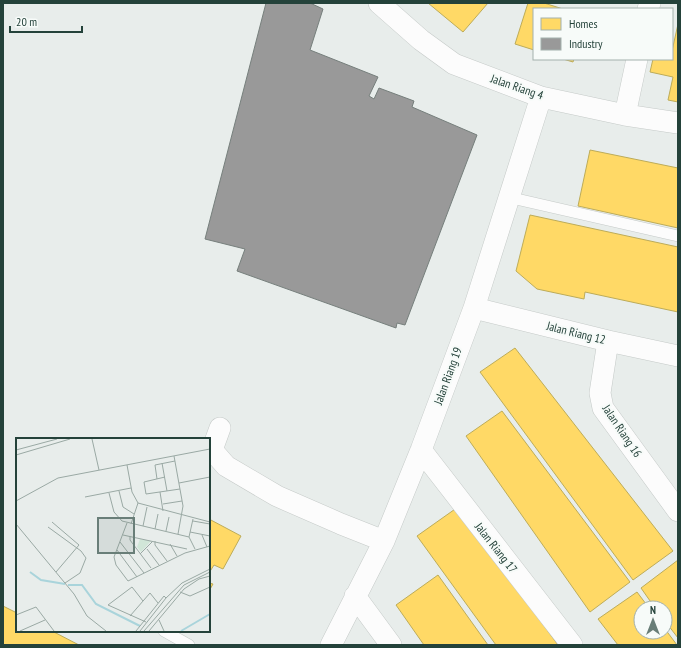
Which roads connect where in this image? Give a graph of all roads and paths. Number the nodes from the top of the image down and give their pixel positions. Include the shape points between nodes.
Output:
1 (379, 3) edge
2 (637, 60) edge
3 (541, 97) junction
4 (625, 115) junction
5 (678, 123) edge
6 (508, 197) junction
7 (678, 236) edge
8 (474, 308) junction
9 (608, 341) junction
10 (678, 356) edge
11 (220, 428) dead end
12 (421, 450) junction
13 (678, 511) edge
14 (384, 541) junction
15 (356, 596) junction
16 (166, 632) edge
17 (189, 645) edge
18 (331, 645) edge
19 (391, 645) edge
20 (572, 645) edge

1 - 3 street, Jalan Riang 4 via 421,40 454,64
2 - 4 street
3 - 4 street, Jalan Riang 4
3 - 6 street, Jalan Riang 19
4 - 5 street, Jalan Riang 4
6 - 7 lane
6 - 8 street, Jalan Riang 19
8 - 9 street, Jalan Riang 12
8 - 12 street, Jalan Riang 19
9 - 10 street, Jalan Riang 12
9 - 13 street, Jalan Riang 16 via 600,393 603,408
11 - 14 street via 212,450 226,466 277,496
12 - 14 street, Jalan Riang 19
12 - 20 street, Jalan Riang 17
14 - 15 street, Jalan Riang 19
15 - 18 street, Jalan Riang 19
15 - 19 street
16 - 17 lane

